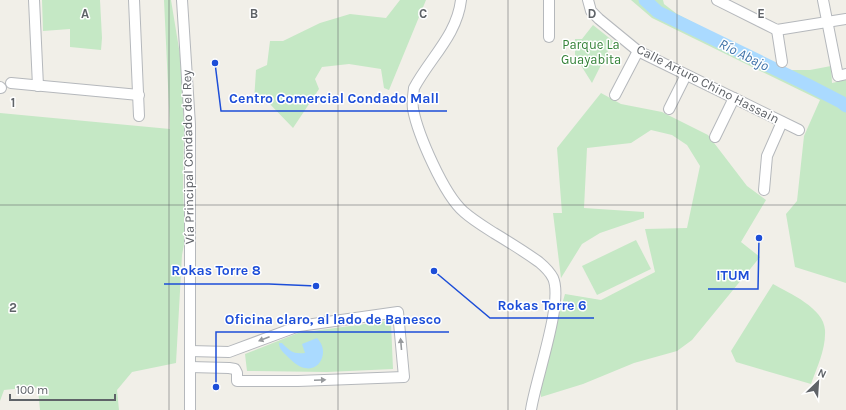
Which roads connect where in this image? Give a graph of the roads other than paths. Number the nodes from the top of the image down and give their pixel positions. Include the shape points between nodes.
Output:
1 (34, 0) edge
2 (134, 0) edge
3 (182, 0) edge
4 (461, 0) edge
5 (549, 0) edge
6 (588, 0) edge
7 (717, 0) edge
8 (823, 0) edge
9 (846, 18) edge
10 (828, 21) junction
11 (777, 30) junction
12 (549, 37) dead end
13 (638, 51) junction
14 (782, 62) dead end
15 (846, 74) edge
16 (686, 75) junction
17 (11, 83) dead end
18 (38, 86) junction
19 (138, 95) junction
20 (615, 96) dead end
21 (734, 98) junction
22 (669, 109) dead end
23 (140, 116) dead end
24 (782, 122) junction
25 (799, 130) dead end
26 (715, 137) dead end
27 (764, 190) dead end
28 (190, 352) junction
29 (229, 352) junction
30 (190, 367) junction
31 (229, 368) junction
32 (190, 410) edge
33 (531, 410) edge

1 - 18 street
2 - 19 street
3 - 28 street, Vía Principal Condado del Rey via 190,125
4 - 33 street via 454,27 414,88 413,109 429,155 454,201 473,220 540,262 554,279 555,303
5 - 12 street
6 - 13 street, Calle Arturo Chino Hassain via 591,11
7 - 11 street
8 - 10 street
9 - 10 street
10 - 11 street
10 - 15 street via 838,76
11 - 14 street
13 - 16 street, Calle Arturo Chino Hassain
13 - 20 street
16 - 21 street, Calle Arturo Chino Hassain
16 - 22 street
17 - 18 street
18 - 19 street
19 - 23 street
21 - 24 street, Calle Arturo Chino Hassain
21 - 26 street
24 - 25 street, Calle Arturo Chino Hassain
24 - 27 street via 767,156
28 - 29 street
28 - 30 street, Vía Principal Condado del Rey
29 - 31 street
31 -> 29 street via 235,369 237,381 404,377 398,312 299,326
30 - 31 street
30 - 32 street, Vía Principal Condado del Rey

